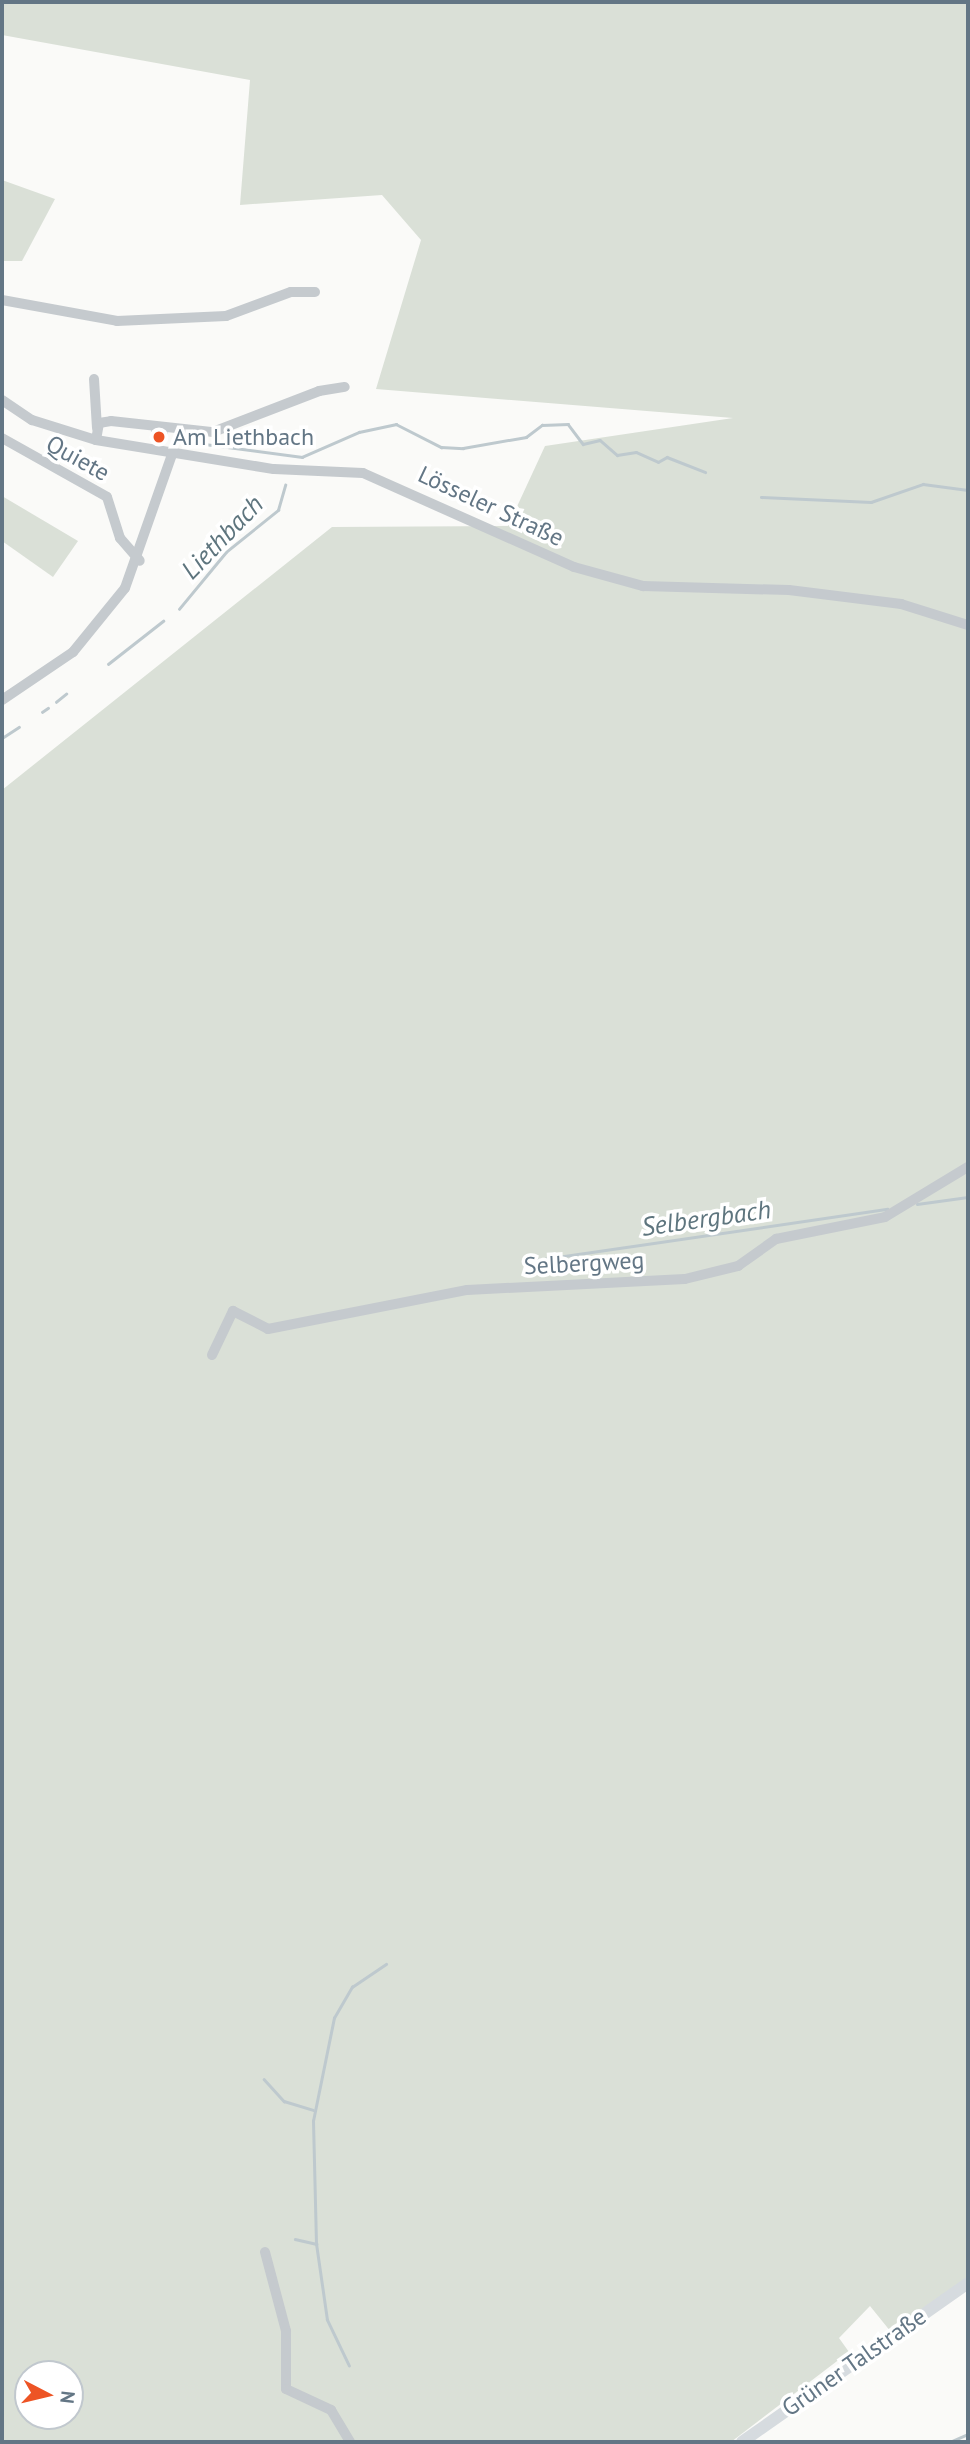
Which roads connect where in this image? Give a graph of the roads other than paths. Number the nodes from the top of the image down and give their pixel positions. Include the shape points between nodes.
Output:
1 (315, 292) dead end
2 (2, 300) edge
3 (94, 379) dead end
4 (345, 387) dead end
5 (2, 400) edge
6 (97, 428) junction
7 (2, 438) edge
8 (96, 440) junction
9 (173, 452) junction
10 (139, 561) junction
11 (968, 625) edge
12 (2, 700) edge
13 (968, 1167) edge
14 (212, 1355) dead end
15 (265, 2252) dead end
16 (968, 2283) edge
17 (350, 2442) edge
18 (742, 2442) edge

1 - 2 street via 291,292 226,316 117,321
3 - 6 street via 91,421
4 - 6 street via 319,391 213,432 180,433 151,421 111,421
5 - 8 street, Lösseler Straße via 33,420
6 - 8 street
7 - 10 street, Quiete via 107,497 120,538
8 - 9 street, Lösseler Straße
9 - 10 street
9 - 11 street, Lösseler Straße via 281,470 363,473 574,567 643,586 801,592 901,604
10 - 12 street via 105,617 73,652
13 - 14 street, Selbergweg via 885,1217 776,1239 738,1266 685,1279 467,1290 268,1329 233,1311
15 - 17 street via 286,2331 285,2389 331,2410
16 - 18 main road, Grüner Talstraße

